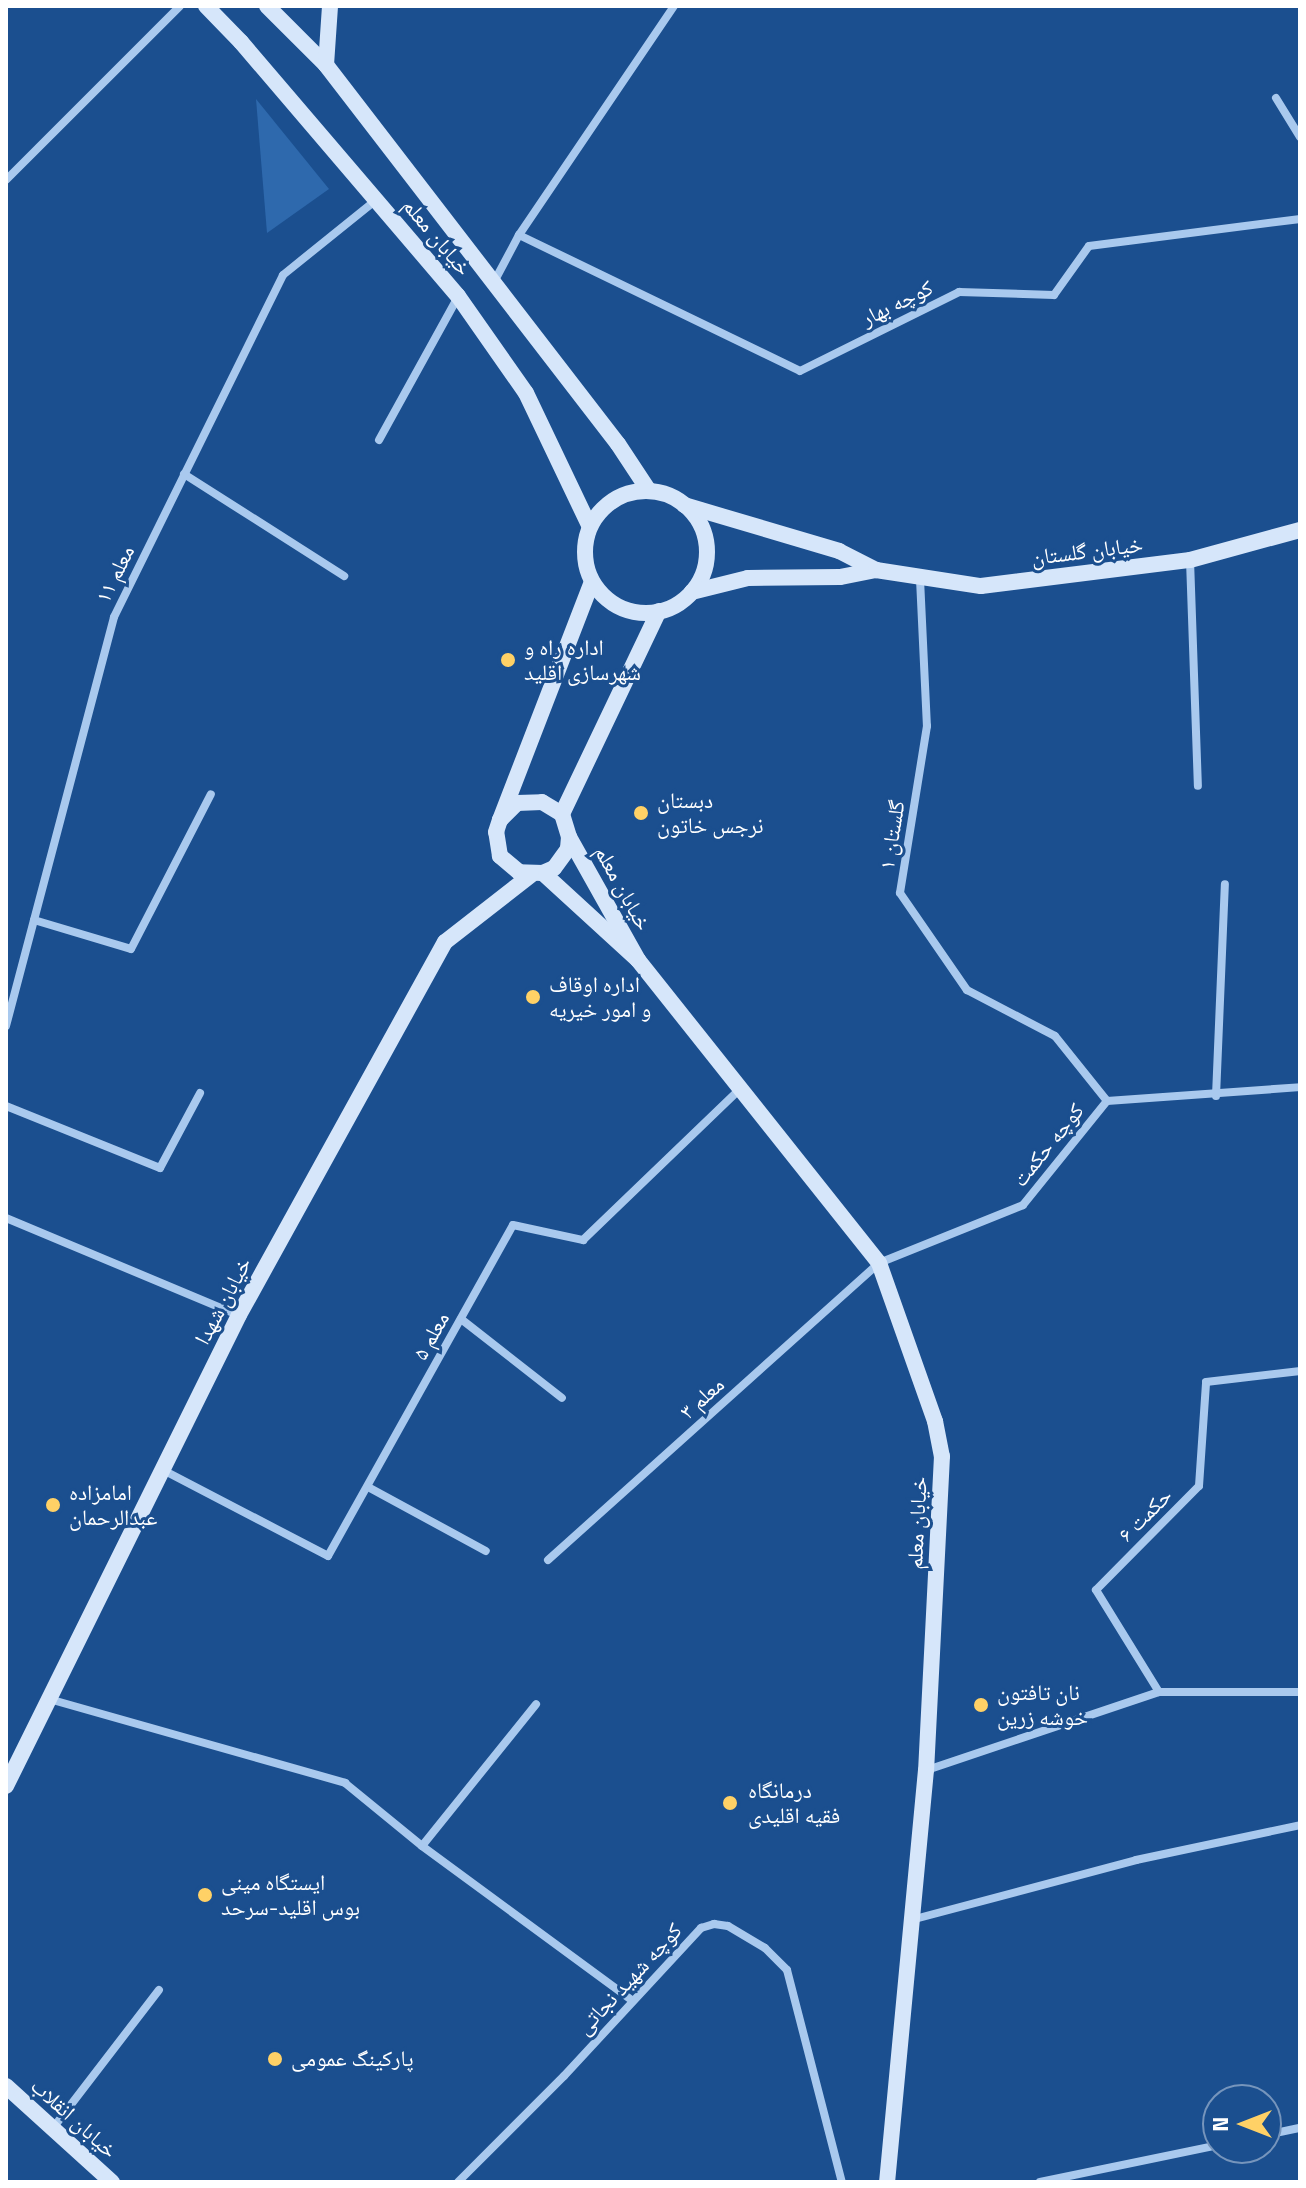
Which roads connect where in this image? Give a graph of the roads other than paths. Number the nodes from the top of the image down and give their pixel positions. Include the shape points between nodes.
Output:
1 (180, 6) edge
2 (206, 6) edge
3 (267, 6) edge
4 (330, 6) edge
5 (674, 6) edge
6 (326, 65) junction
7 (1276, 98) dead end
8 (1300, 137) edge
9 (6, 180) edge
10 (377, 200) junction
11 (1300, 219) edge
12 (519, 235) junction
13 (494, 282) junction
14 (458, 296) junction
15 (379, 440) dead end
16 (184, 474) junction
17 (649, 491) junction
18 (684, 505) junction
19 (590, 527) junction
20 (1300, 530) edge
21 (1190, 560) junction
22 (876, 570) junction
23 (344, 576) dead end
24 (920, 579) junction
25 (592, 582) junction
26 (692, 592) junction
27 (659, 611) junction
28 (1198, 786) dead end
29 (211, 794) dead end
30 (562, 814) junction
31 (500, 820) junction
32 (569, 837) junction
33 (537, 874) junction
34 (1225, 884) dead end
35 (34, 920) junction
36 (638, 960) junction
37 (6, 1026) edge
38 (742, 1087) junction
39 (1300, 1087) edge
40 (200, 1093) dead end
41 (1216, 1096) junction
42 (1107, 1101) junction
43 (6, 1106) edge
44 (6, 1218) edge
45 (879, 1263) junction
46 (239, 1315) junction
47 (461, 1319) junction
48 (1300, 1371) edge
49 (562, 1398) dead end
50 (162, 1470) junction
51 (368, 1487) junction
52 (486, 1551) dead end
53 (548, 1560) dead end
54 (1159, 1692) junction
55 (1300, 1692) edge
56 (48, 1698) junction
57 (536, 1704) dead end
58 (926, 1770) junction
59 (6, 1786) edge
60 (1300, 1825) edge
61 (422, 1846) junction
62 (910, 1921) junction
63 (159, 1990) dead end
64 (632, 2000) junction
65 (6, 2086) edge
66 (53, 2129) junction
67 (1202, 2148) edge
68 (112, 2182) edge
69 (458, 2182) edge
70 (842, 2182) edge
71 (887, 2182) edge
72 (1040, 2182) edge

1 - 9 street
2 - 10 street, خیابان معلم
3 - 6 street, خیابان معلم
4 - 6 street
5 - 12 street
6 - 13 street, خیابان معلم
7 - 8 street
10 - 14 street, خیابان معلم
10 - 16 street, معلم ۱۱ via 283,275
11 - 12 street, کوچه بهار via 1089,246 1054,295 959,292 800,371
12 - 13 street
13 - 17 street, خیابان معلم
14 - 15 street
14 - 19 street, خیابان معلم via 526,393
16 - 23 street
16 - 35 street, معلم ۱۱ via 114,617
17 - 18 street
17 - 19 street via 614,499
18 - 22 street via 839,551
18 - 26 street via 697,519 707,556
19 - 25 street via 585,555
20 - 21 street, خیابان گلستان
21 - 24 street, خیابان گلستان via 981,586
21 - 28 street
22 - 24 street, خیابان گلستان
22 - 26 street via 840,577 748,578
24 - 42 street, گلستان ۱ via 927,726 900,893 967,990 1055,1036
25 - 27 street via 614,604
25 - 31 street
26 - 27 street
27 - 30 street
29 - 35 street via 131,949
30 - 31 street via 529,800 507,810
30 - 32 street
31 - 33 street via 500,856 519,872
32 - 33 street via 562,859
32 - 36 street, خیابان معلم
33 - 36 street, خیابان معلم
33 - 46 street, خیابان شهدا via 445,942
34 - 41 street
35 - 37 street, معلم ۱۱
36 - 38 street, خیابان معلم
38 - 45 street, خیابان معلم
38 - 47 street, معلم ۵ via 583,1240 513,1225
39 - 41 street, کوچه حکمت
40 - 43 street via 160,1168
41 - 42 street, کوچه حکمت
42 - 45 street, کوچه حکمت via 1023,1205
44 - 46 street
45 - 53 street, معلم ۳
45 - 58 street, خیابان معلم via 935,1421 942,1456
46 - 50 street, خیابان شهدا
47 - 49 street
47 - 51 street, معلم ۵
48 - 54 street, حکمت ۶ via 1206,1382 1199,1486 1096,1590
50 - 51 street, معلم ۵ via 328,1556
50 - 56 street, خیابان شهدا
51 - 52 street
54 - 55 street
54 - 58 street
56 - 59 street, خیابان شهدا
56 - 61 street via 345,1783
57 - 61 street
58 - 62 street, خیابان معلم
60 - 62 street via 1136,1860
61 - 64 street
62 - 71 street, خیابان معلم
63 - 66 street
64 - 69 street, کوچه شهید نجاتی
64 - 70 street, کوچه شهید نجاتی via 706,1925 728,1926 765,1948 787,1970 794,1990
65 - 66 street, خیابان انقلاب
66 - 68 street, خیابان انقلاب
67 - 72 street

